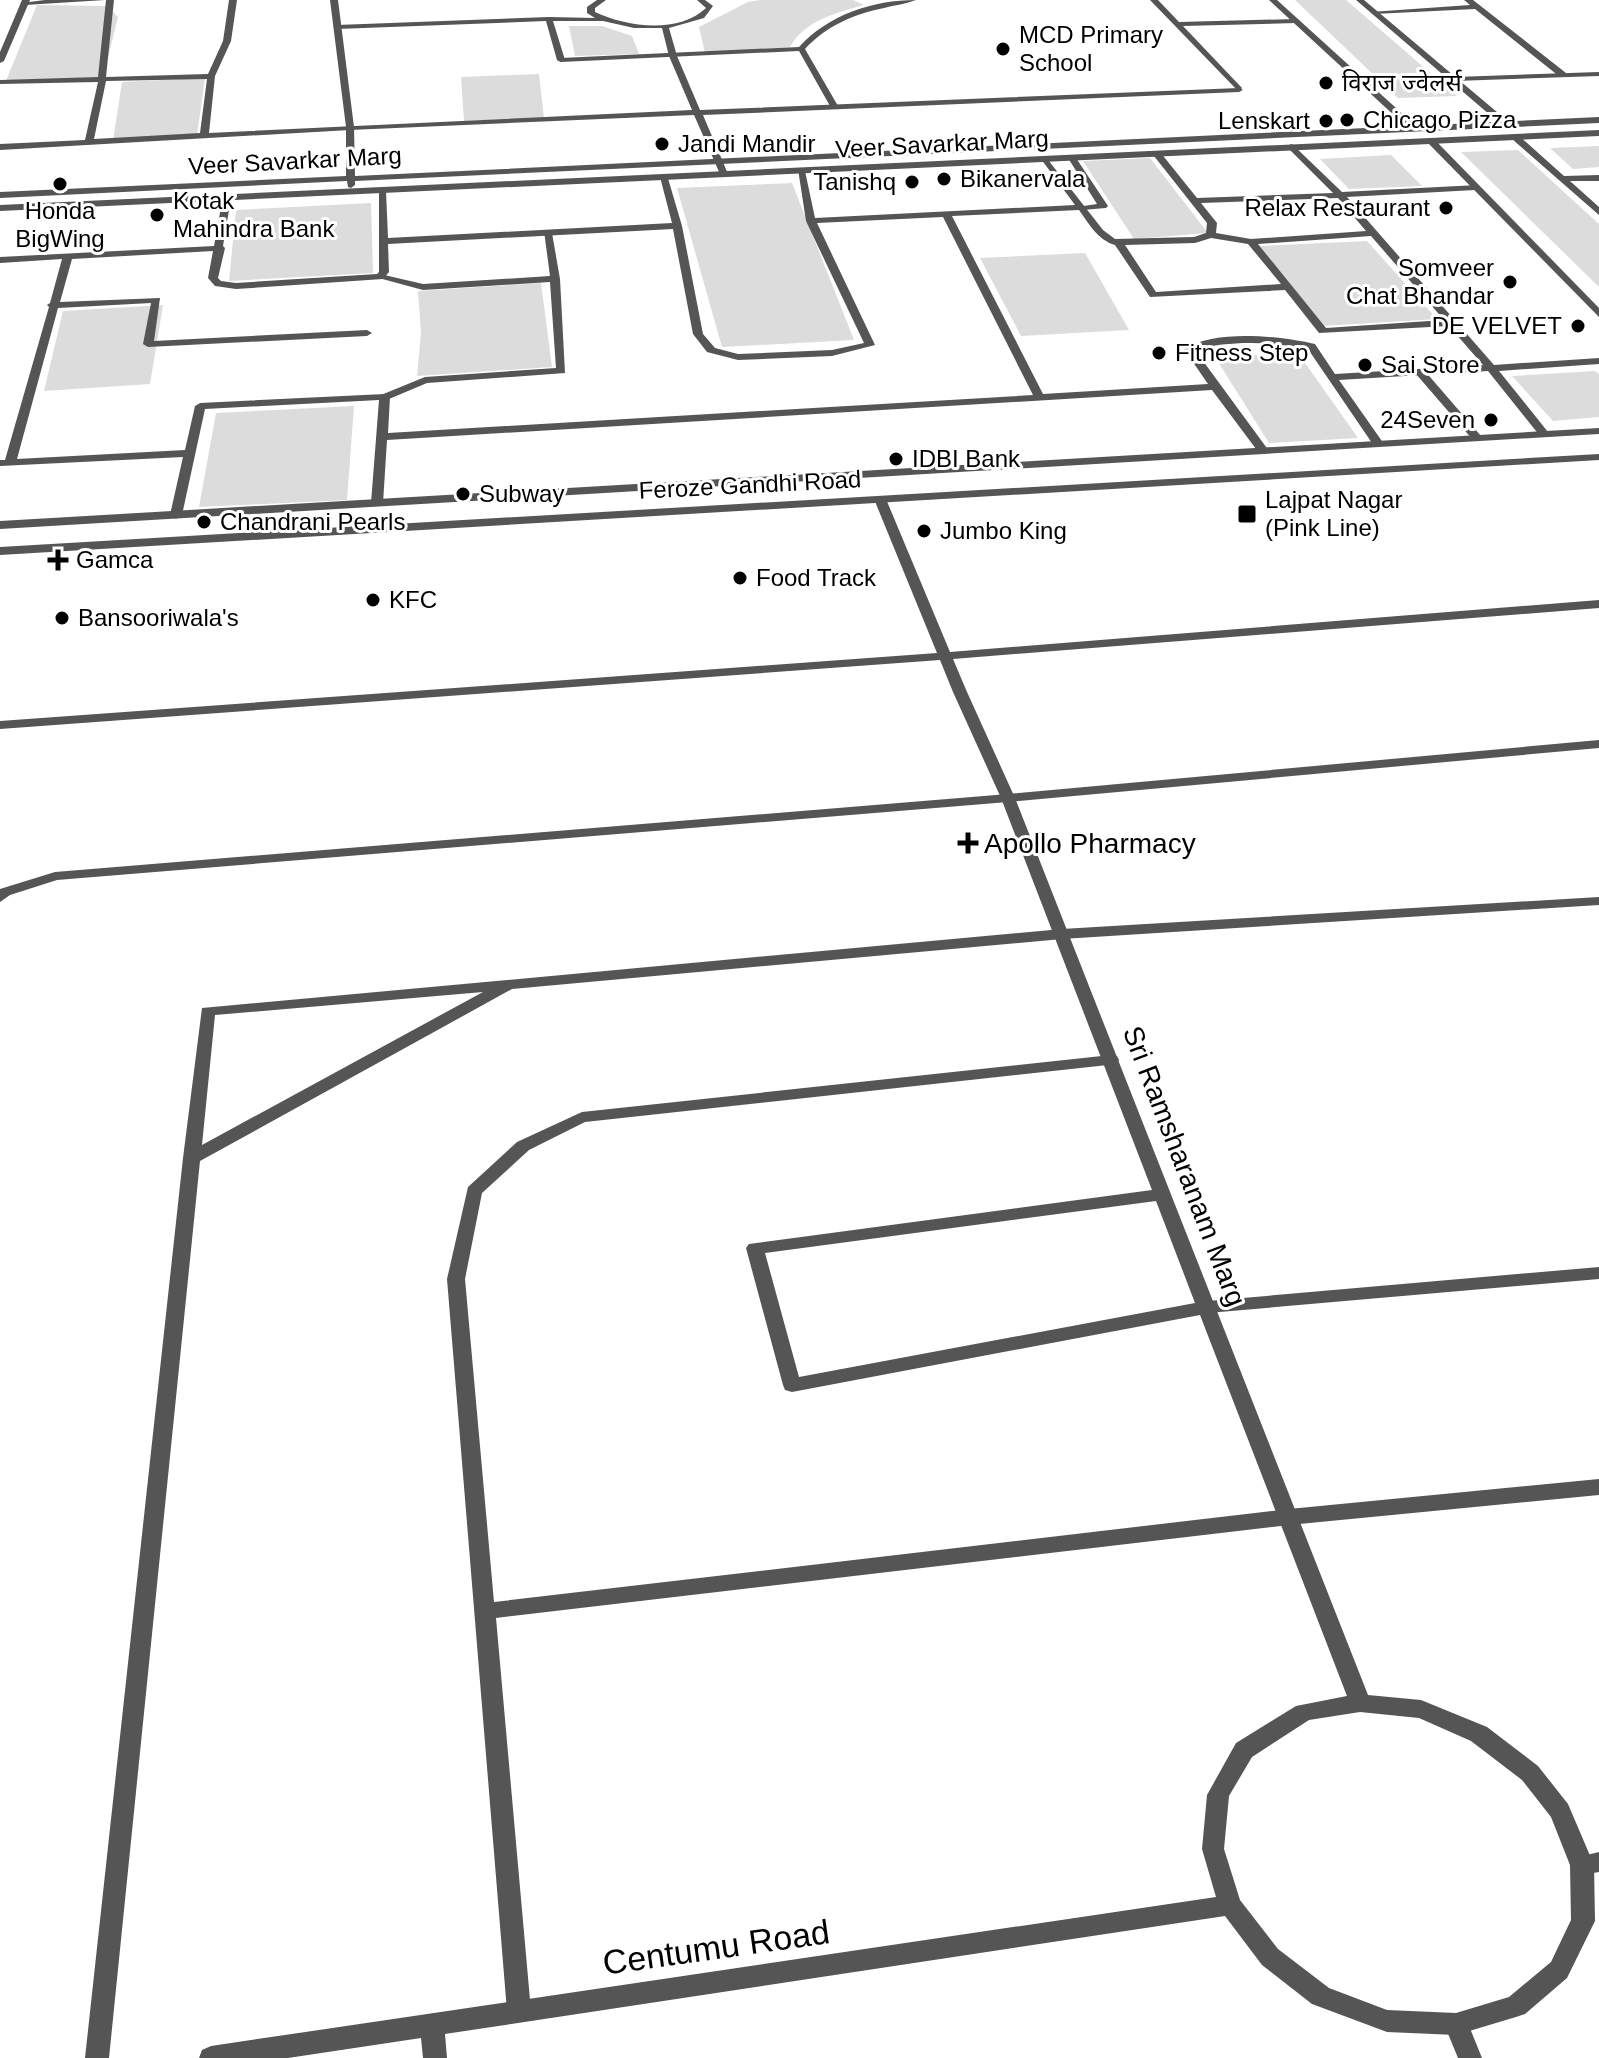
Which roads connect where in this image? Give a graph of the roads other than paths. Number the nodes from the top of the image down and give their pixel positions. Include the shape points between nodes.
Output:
1 (101, 0) edge
2 (110, 0) edge
3 (233, 0) edge
4 (334, 0) edge
5 (602, 0) edge
6 (718, 0) edge
7 (864, 0) edge
8 (912, 0) edge
9 (1154, 0) edge
10 (1273, 0) edge
11 (1360, 0) edge
12 (1468, 0) edge
13 (26, 1) edge
14 (703, 1) edge
15 (880, 6) junction
16 (1477, 7) junction
17 (1374, 12) junction
18 (549, 19) junction
19 (600, 20) junction
20 (1296, 21) junction
21 (1177, 24) junction
22 (665, 26) junction
23 (337, 27) junction
24 (801, 49) junction
25 (673, 56) junction
26 (0, 61) edge
27 (1599, 74) edge
28 (1563, 75) junction
29 (211, 76) junction
30 (1455, 79) junction
31 (102, 80) junction
32 (0, 82) edge
33 (834, 106) junction
34 (697, 113) junction
35 (1599, 120) edge
36 (1507, 125) junction
37 (350, 127) junction
38 (1414, 129) junction
39 (1599, 133) edge
40 (204, 137) junction
41 (1515, 137) junction
42 (1431, 141) junction
43 (89, 143) junction
44 (0, 147) edge
45 (1292, 147) junction
46 (1157, 154) junction
47 (1072, 158) junction
48 (1045, 159) junction
49 (718, 161) junction
50 (801, 171) junction
51 (724, 174) junction
52 (664, 177) junction
53 (350, 178) junction
54 (1599, 178) edge
55 (1562, 179) junction
56 (1475, 187) junction
57 (382, 191) junction
58 (351, 192) junction
59 (0, 195) edge
60 (1340, 195) junction
61 (226, 198) junction
62 (1194, 201) junction
63 (1082, 207) junction
64 (0, 208) edge
65 (1599, 212) edge
66 (946, 214) junction
67 (811, 221) junction
68 (677, 226) junction
69 (547, 233) junction
70 (1372, 233) junction
71 (1211, 235) junction
72 (382, 241) junction
73 (1251, 242) junction
74 (1119, 243) junction
75 (220, 248) junction
76 (68, 256) junction
77 (0, 260) edge
78 (380, 277) junction
79 (555, 279) junction
80 (1288, 287) junction
81 (52, 305) junction
82 (1599, 314) edge
83 (1452, 323) junction
84 (367, 333) dead end
85 (1599, 361) edge
86 (1491, 368) junction
87 (1420, 372) junction
88 (1332, 377) junction
89 (1215, 387) junction
90 (385, 397) junction
91 (1040, 398) junction
92 (1599, 431) edge
93 (1544, 434) junction
94 (382, 437) junction
95 (1477, 438) junction
96 (1378, 444) junction
97 (1263, 451) junction
98 (190, 453) junction
99 (1599, 457) edge
100 (5, 463) edge
101 (1036, 464) junction
102 (1041, 489) junction
103 (880, 499) junction
104 (377, 503) junction
105 (176, 515) junction
106 (0, 525) edge
107 (0, 551) edge
108 (1599, 604) edge
109 (943, 656) junction
110 (0, 725) edge
111 (1599, 744) edge
112 (1008, 798) junction
113 (0, 898) edge
114 (1599, 901) edge
115 (1062, 934) junction
116 (508, 985) junction
117 (1111, 1060) junction
118 (192, 1158) junction
119 (1164, 1194) junction
120 (1599, 1273) edge
121 (1208, 1307) junction
122 (1599, 1487) edge
123 (1289, 1517) junction
124 (485, 1611) junction
125 (1360, 1703) junction
126 (1591, 1864) edge
127 (1230, 1905) junction
128 (519, 2011) junction
129 (1456, 2024) junction
130 (432, 2025) junction
131 (97, 2058) edge
132 (211, 2058) edge
133 (435, 2058) edge
134 (1470, 2058) edge

1 - 13 street
2 - 31 street
3 - 29 street via 227,41
4 - 23 street
5 - 19 street via 591,7
6 - 14 street
7 - 15 street
8 - 15 street
9 - 21 street
10 - 20 street
11 - 17 street
12 - 16 street
13 - 26 street
14 - 22 street via 710,8 700,18
15 - 24 street via 846,16 812,35
16 - 17 street
16 - 28 street
17 - 30 street
18 - 19 street
18 - 23 street
18 - 25 street via 561,60
19 - 22 street
20 - 21 street
20 - 38 street
21 - 33 street via 1239,90
22 - 25 street
23 - 37 street
24 - 25 street
24 - 33 street
25 - 34 street
27 - 28 street
28 - 30 street
29 - 31 street
29 - 40 street
30 - 36 street
31 - 32 street
31 - 43 street
33 - 34 street
34 - 37 street
34 - 49 street
35 - 36 street, Veer Savarkar Marg
36 - 38 street, Veer Savarkar Marg
37 - 40 street
37 - 53 street
38 - 49 street, Veer Savarkar Marg
39 - 41 street, Veer Savarkar Marg
40 - 43 street
41 - 42 street, Veer Savarkar Marg
41 - 55 street
42 - 45 street, Veer Savarkar Marg
42 - 56 street
43 - 44 street
45 - 46 street, Veer Savarkar Marg
45 - 60 street
46 - 47 street, Veer Savarkar Marg
46 - 62 street
47 - 48 street, Veer Savarkar Marg
47 - 63 street via 1103,206
48 - 50 street, Veer Savarkar Marg
48 - 63 street
49 - 51 street
49 - 53 street, Veer Savarkar Marg
50 - 51 street, Veer Savarkar Marg
50 - 67 street
51 - 52 street, Veer Savarkar Marg
52 - 57 street, Veer Savarkar Marg
52 - 68 street
53 - 58 street
53 - 59 street, Veer Savarkar Marg
54 - 55 street
55 - 65 street
56 - 60 street
56 - 82 street
57 - 58 street, Veer Savarkar Marg
57 - 72 street
58 - 61 street, Veer Savarkar Marg
60 - 62 street
60 - 70 street
61 - 64 street, Veer Savarkar Marg
61 - 75 street
62 - 71 street via 1212,223
63 - 66 street
63 - 74 street via 1100,232
66 - 67 street
66 - 91 street
67 - 68 street via 870,345 832,353 738,357 711,350 698,334
68 - 69 street
69 - 72 street
69 - 79 street
70 - 73 street
70 - 83 street
71 - 73 street
71 - 74 street
72 - 78 street
73 - 80 street
74 - 80 street via 1153,295
75 - 76 street
75 - 78 street via 213,278 218,284
76 - 77 street
76 - 81 street
78 - 79 street via 423,287
79 - 90 street via 561,371 425,380
80 - 83 street via 1323,331
81 - 84 street via 157,300 148,344
81 - 100 street
83 - 86 street
85 - 86 street
86 - 87 street
86 - 93 street
87 - 88 street
87 - 95 street
88 - 89 street via 1311,346 1276,340 1205,343 1189,349
88 - 96 street
89 - 91 street
89 - 97 street
90 - 94 street
90 - 98 street via 200,406
91 - 94 street
92 - 93 street, Feroze Gandhi Road
93 - 95 street, Feroze Gandhi Road
94 - 104 street
95 - 96 street, Feroze Gandhi Road
96 - 97 street, Feroze Gandhi Road
97 - 101 street, Feroze Gandhi Road
98 - 100 street
98 - 105 street
99 - 102 street, Feroze Gandhi Road
101 - 102 street
101 - 104 street, Feroze Gandhi Road
102 - 103 street, Feroze Gandhi Road
103 - 107 street, Feroze Gandhi Road
103 - 109 street, Sri Ramsharanam Marg
104 - 105 street, Feroze Gandhi Road
105 - 106 street, Feroze Gandhi Road
108 - 109 street
109 - 110 street
109 - 112 street, Sri Ramsharanam Marg
111 - 112 street
112 - 113 street via 55,876
112 - 115 street, Sri Ramsharanam Marg
114 - 115 street
115 - 116 street
115 - 117 street, Sri Ramsharanam Marg
116 - 118 street
116 - 118 street via 208,1011
117 - 119 street, Sri Ramsharanam Marg
117 - 124 street via 582,1117 523,1146 474,1191 456,1279
118 - 131 street
119 - 121 street, Sri Ramsharanam Marg
119 - 121 street via 755,1248 792,1385
120 - 121 street
121 - 123 street, Sri Ramsharanam Marg
122 - 123 street
123 - 124 street
123 - 125 street, Sri Ramsharanam Marg
124 - 128 street
125 - 126 street via 1421,1709 1479,1734 1530,1773
125 - 127 street via 1304,1712 1244,1750 1218,1795 1213,1849
126 - 129 street via 1583,1921 1559,1970 1516,2006
127 - 128 street, Centumu Road
127 - 129 street via 1270,1957 1321,1996 1387,2021
128 - 130 street, Centumu Road
129 - 134 street
130 - 132 street, Centumu Road
130 - 133 street

